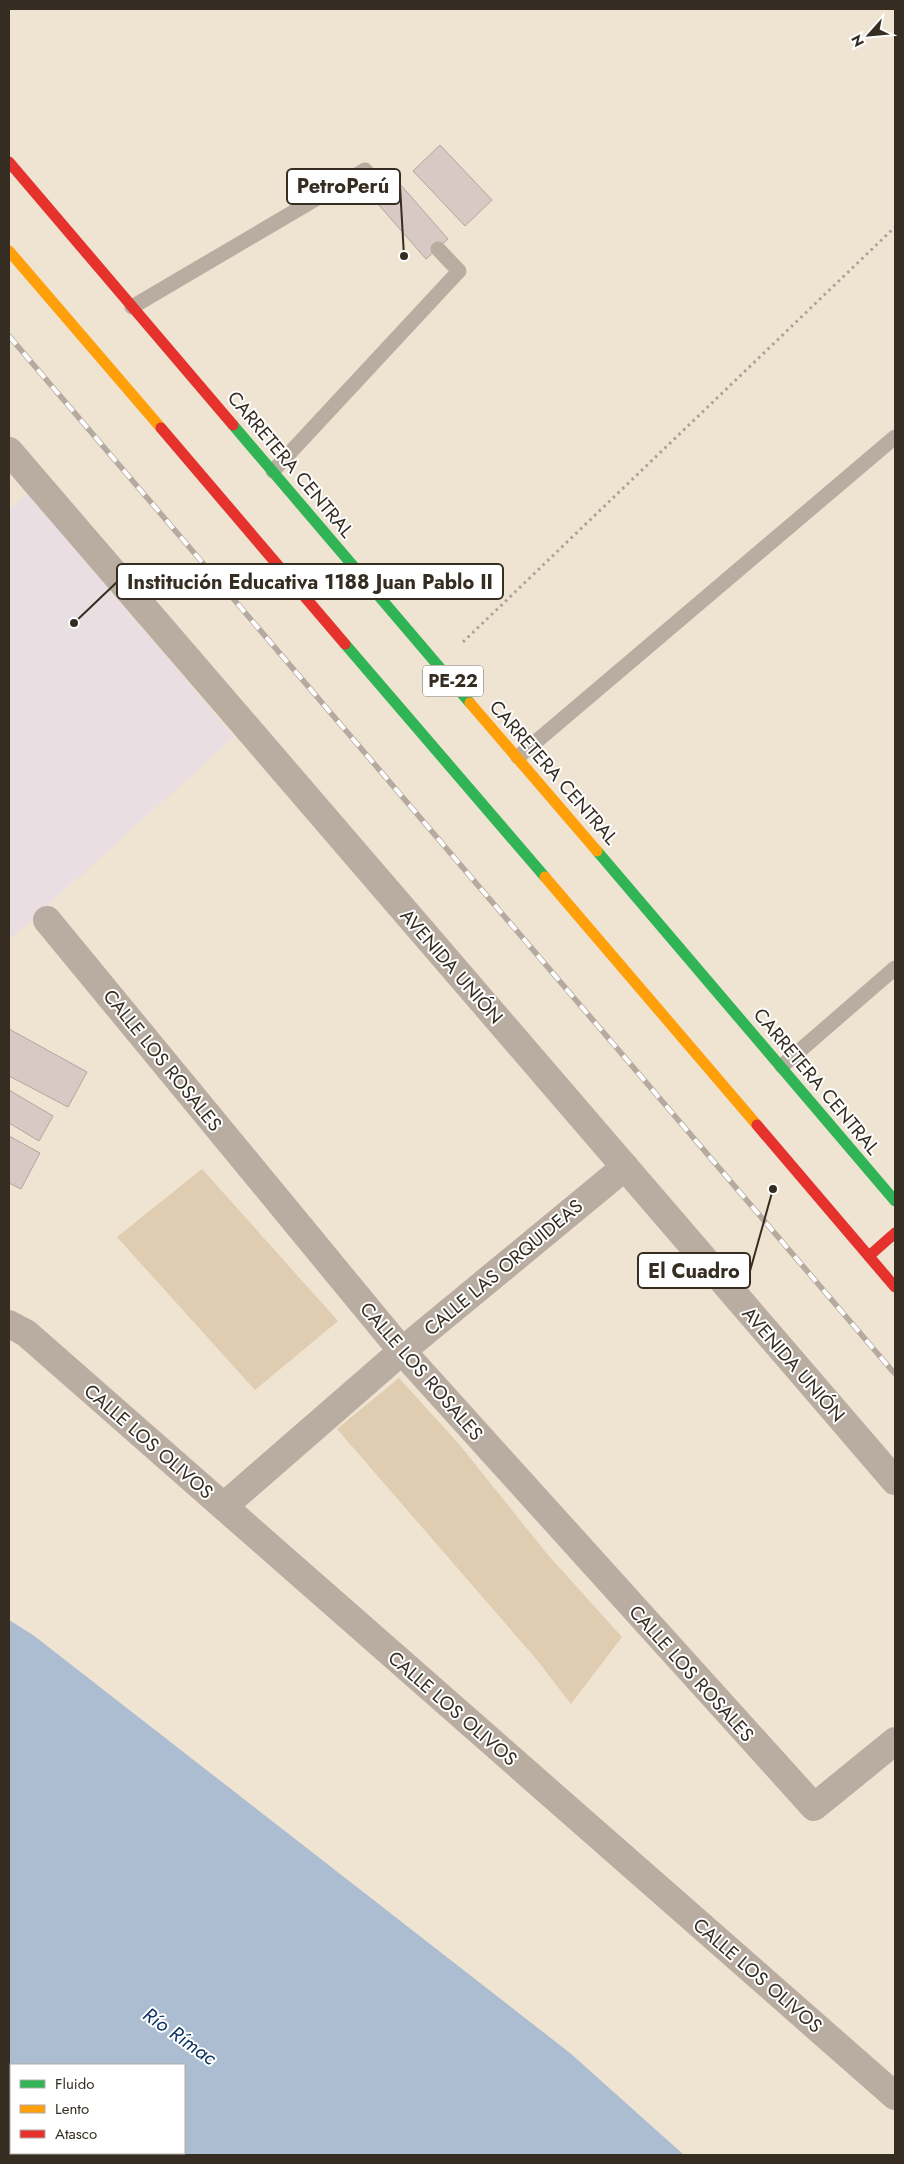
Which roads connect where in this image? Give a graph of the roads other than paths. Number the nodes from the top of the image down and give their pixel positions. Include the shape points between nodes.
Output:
1 (9, 162) edge
2 (387, 195) dead end
3 (438, 249) dead end
4 (9, 251) edge
5 (132, 307) junction
6 (895, 437) edge
7 (11, 457) edge
8 (273, 471) junction
9 (518, 758) junction
10 (47, 920) dead end
11 (895, 968) edge
12 (782, 1066) junction
13 (625, 1167) junction
14 (895, 1201) edge
15 (895, 1233) edge
16 (869, 1256) junction
17 (894, 1283) edge
18 (9, 1324) edge
19 (402, 1351) junction
20 (895, 1481) edge
21 (224, 1506) junction
22 (895, 1741) edge
23 (895, 2096) edge

1 - 5 main road, CARRETERA CENTRAL / PE-22
2 - 5 lane via 365,170
3 - 8 lane via 459,271
4 - 16 main road, PE-22
5 - 8 main road, CARRETERA CENTRAL / PE-22
6 - 9 lane
7 - 13 street, AVENIDA UNIÓN
8 - 9 main road, CARRETERA CENTRAL / PE-22
9 - 12 main road, CARRETERA CENTRAL / PE-22
10 - 19 street, CALLE LOS ROSALES
11 - 12 lane
12 - 14 main road, CARRETERA CENTRAL / PE-22
13 - 19 street, CALLE LAS ORQUIDEAS
13 - 20 street, AVENIDA UNIÓN
15 - 16 main road
16 - 17 main road, PE-22
18 - 21 street, CALLE LOS OLIVOS via 26,1333
19 - 21 street, CALLE LAS ORQUIDEAS
19 - 22 street, CALLE LOS ROSALES via 814,1807
21 - 23 street, CALLE LOS OLIVOS

